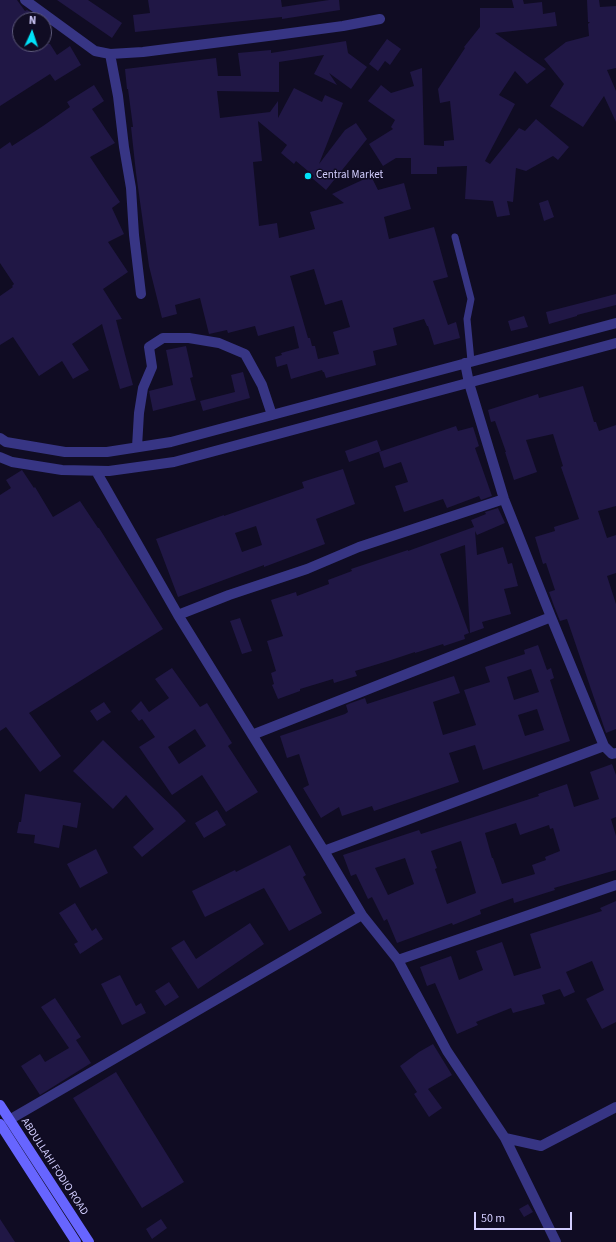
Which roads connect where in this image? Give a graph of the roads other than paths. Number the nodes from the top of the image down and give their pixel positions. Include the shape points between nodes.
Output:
1 (25, 0) edge
2 (380, 19) dead end
3 (110, 54) junction
4 (455, 237) dead end
5 (141, 294) dead end
6 (616, 323) edge
7 (616, 343) edge
8 (468, 362) junction
9 (469, 382) junction
10 (272, 415) junction
11 (0, 438) edge
12 (137, 447) junction
13 (0, 457) edge
14 (96, 471) junction
15 (504, 499) junction
16 (178, 615) junction
17 (551, 617) junction
18 (252, 735) junction
19 (604, 746) junction
20 (616, 753) edge
21 (324, 851) junction
22 (616, 885) edge
23 (362, 915) junction
24 (398, 960) junction
25 (0, 1105) edge
26 (616, 1107) edge
27 (5, 1122) edge
28 (505, 1138) junction
29 (76, 1242) edge
30 (89, 1242) edge
31 (556, 1242) edge

1 - 3 street via 95,51
2 - 3 street via 276,35
3 - 5 street via 131,188
4 - 8 lane via 471,299 467,319
6 - 8 street
7 - 9 street
8 - 9 street
8 - 10 street
9 - 14 street via 174,462
9 - 15 street
10 - 12 street via 171,442
10 - 12 street via 262,385 245,354 219,343 189,338 163,338 149,347 152,367 143,388
11 - 12 street via 6,442 65,452 108,452
13 - 14 street via 12,462 62,470
14 - 16 street
15 - 16 street
15 - 17 street
16 - 18 street
17 - 18 street
17 - 19 street
18 - 21 street
19 - 20 street via 612,754
19 - 21 street
21 - 23 street
22 - 24 street
23 - 24 street
23 - 27 street
24 - 28 street via 447,1051
25 - 27 main road, ABDULLAHI FODIO ROAD
26 - 28 street via 541,1146
27 - 29 main road, ABDULLAHI FODIO ROAD
27 - 30 main road, ABDULLAHI FODIO ROAD
28 - 31 street

